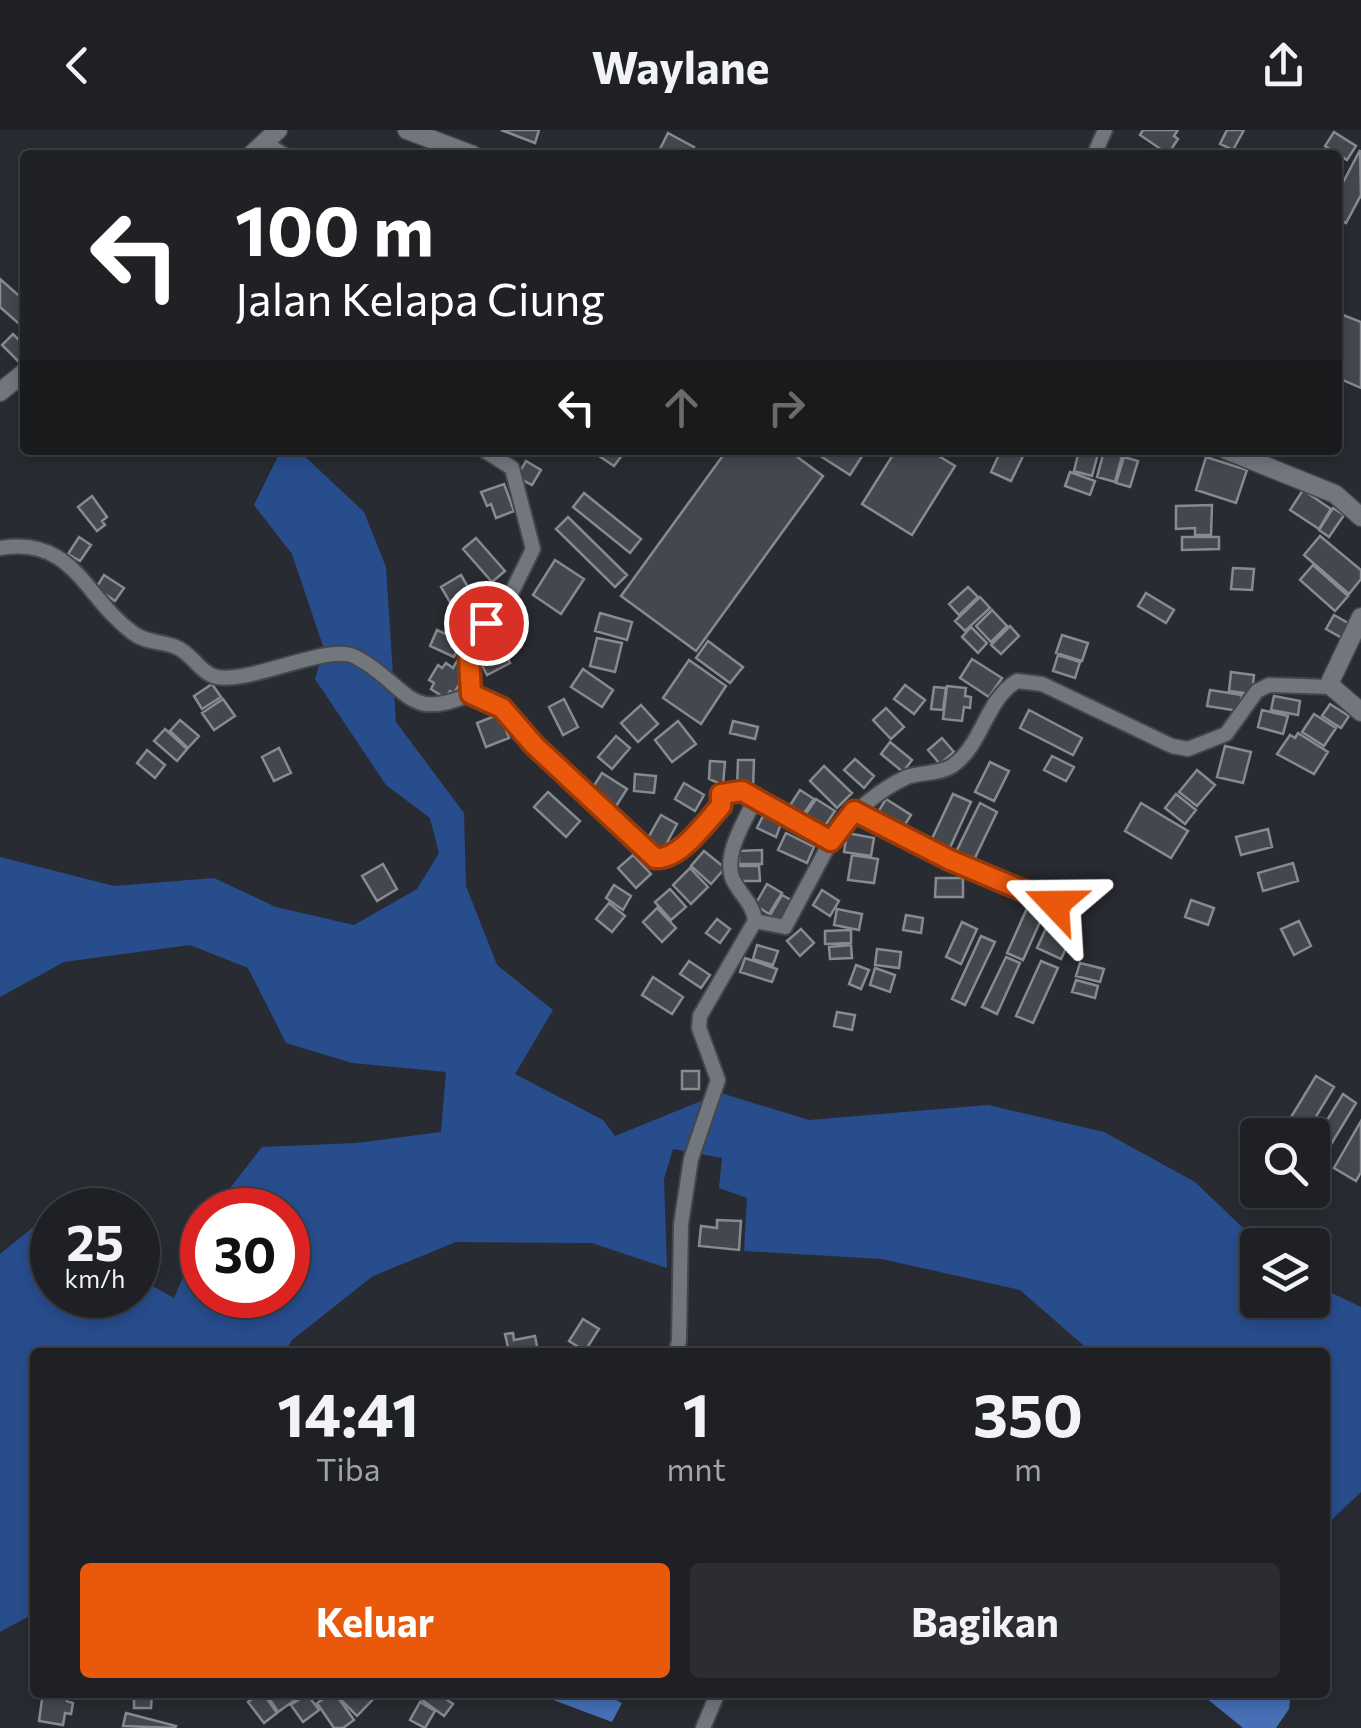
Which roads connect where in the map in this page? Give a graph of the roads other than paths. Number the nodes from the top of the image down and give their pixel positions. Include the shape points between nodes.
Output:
1 (408, 130) edge
2 (459, 150) edge
3 (20, 376) edge
4 (0, 392) edge
5 (492, 455) edge
6 (1238, 455) edge
7 (1359, 512) edge
8 (0, 548) edge
9 (1361, 617) edge
10 (1332, 687) junction
11 (471, 694) junction
12 (1361, 712) edge
13 (756, 798) junction
14 (854, 811) junction
15 (831, 841) junction
16 (1055, 904) dead end
17 (755, 921) junction
18 (677, 1348) edge
19 (716, 1698) edge
20 (704, 1728) edge

1 - 2 street
3 - 4 street
5 - 11 street via 512,468 533,548 504,608 468,638
6 - 7 street via 1335,494
8 - 11 street via 26,544 49,551 132,633 176,646 210,675 238,678 300,658 344,653 420,704 445,705
9 - 10 street via 1332,672
10 - 12 street
10 - 14 street via 1269,685 1257,691 1226,734 1188,749 1042,684 1017,681 950,767 907,778
11 - 13 street via 502,708 655,858 686,844 721,806 721,794 742,791
13 - 15 street
13 - 17 street via 730,866
14 - 15 street
14 - 16 street
15 - 17 street via 784,927
17 - 18 street via 700,1016 718,1080 691,1159 681,1224
19 - 20 street

